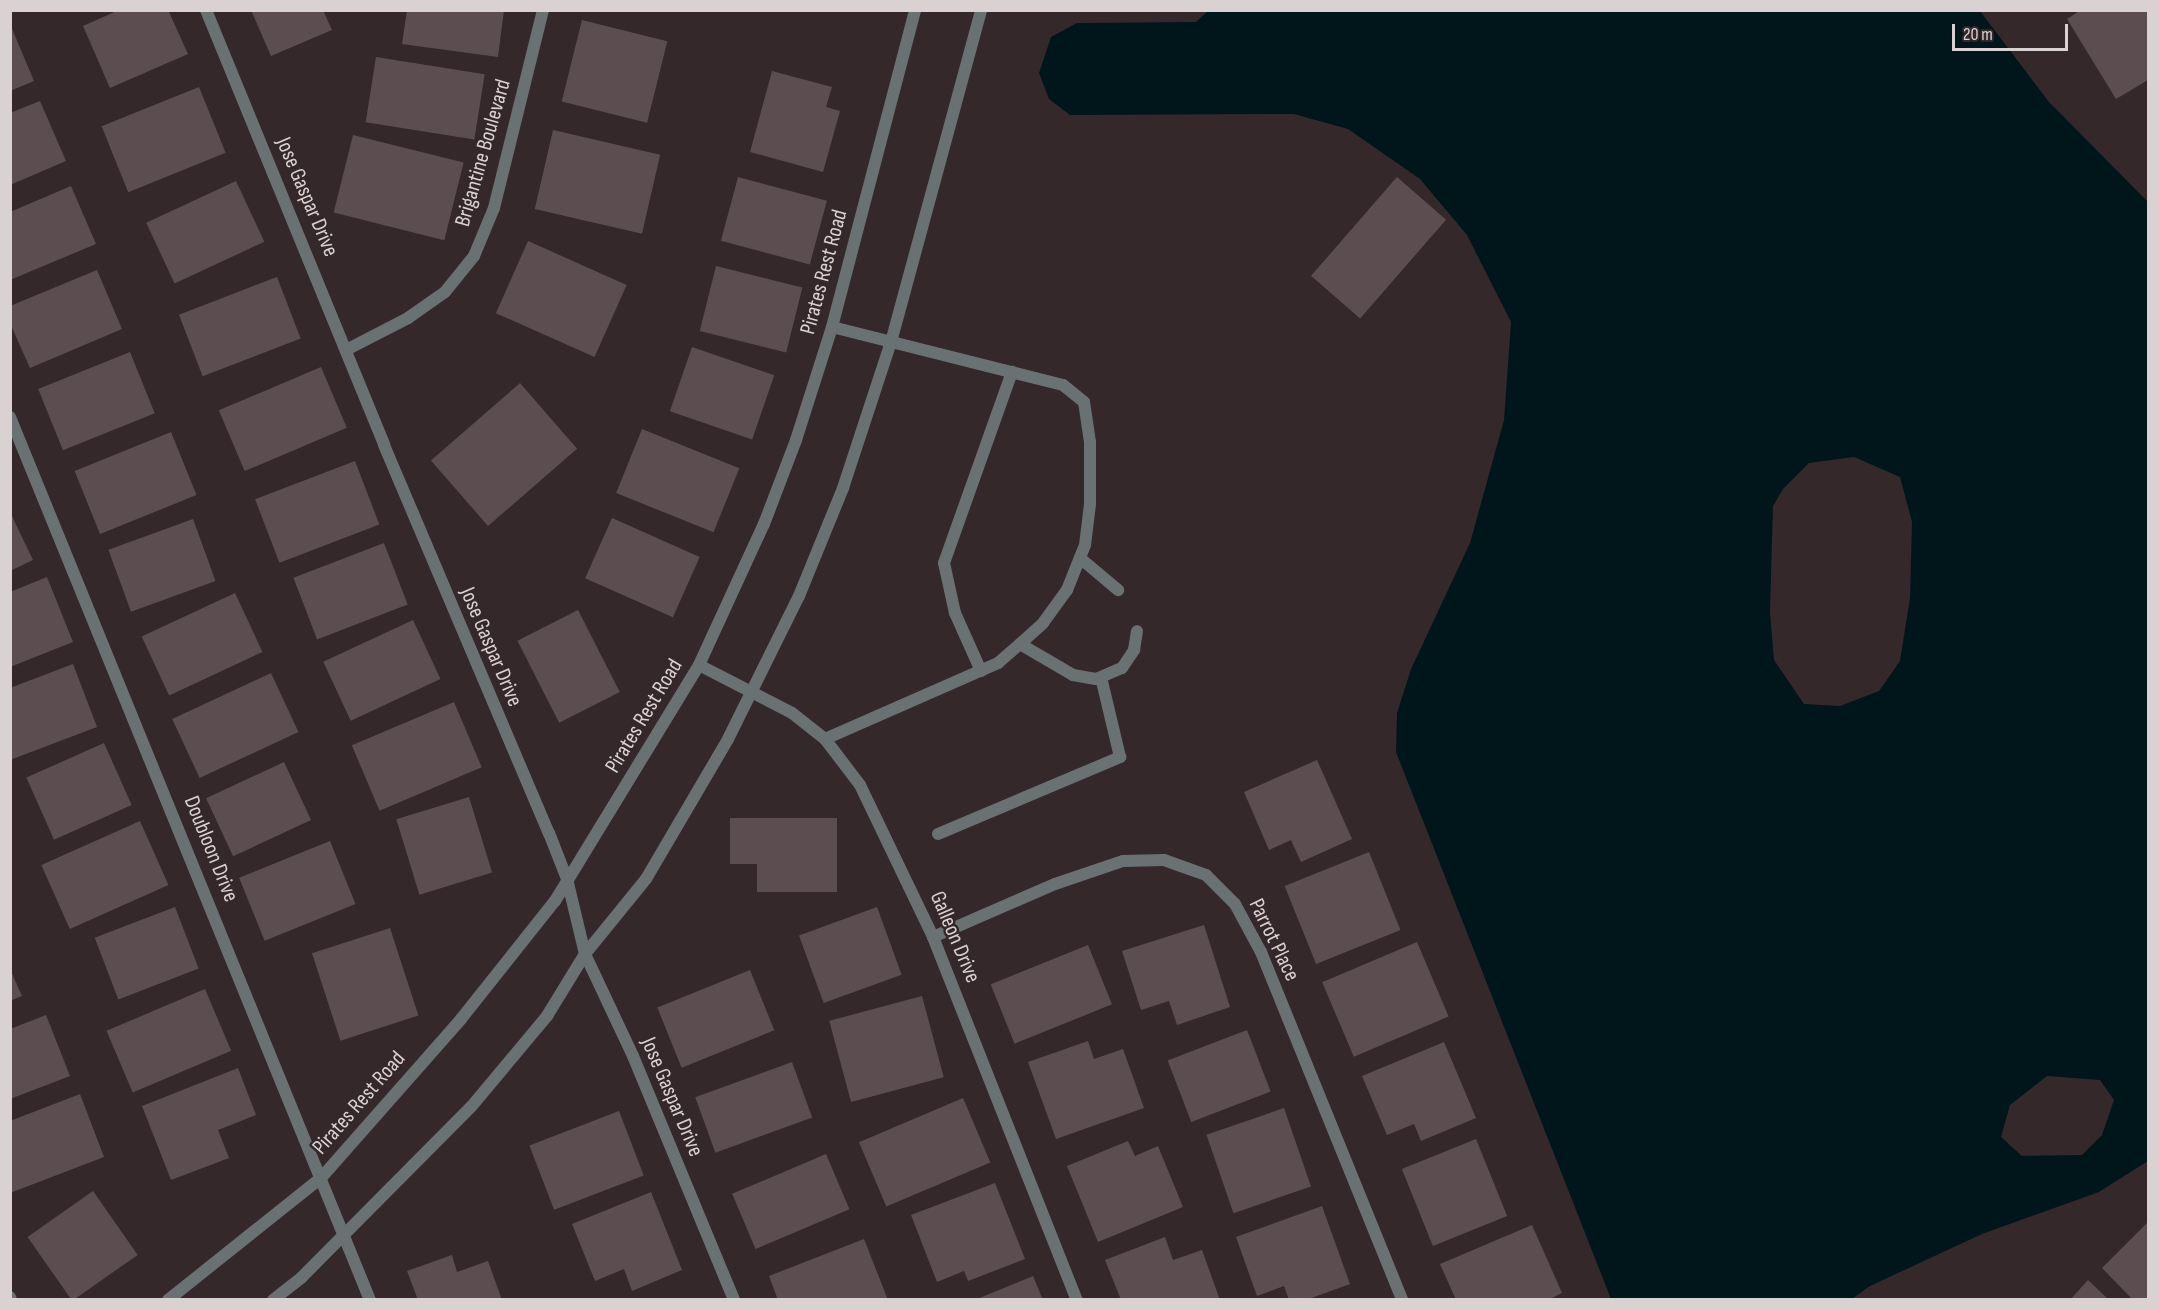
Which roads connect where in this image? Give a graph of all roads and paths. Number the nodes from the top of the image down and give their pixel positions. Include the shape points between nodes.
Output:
1 (206, 10) edge
2 (543, 10) edge
3 (915, 10) edge
4 (981, 10) edge
5 (832, 327) junction
6 (891, 342) junction
7 (348, 349) junction
8 (1012, 372) junction
9 (10, 417) edge
10 (1080, 558) junction
11 (1118, 590) dead end
12 (1137, 631) dead end
13 (1020, 644) junction
14 (699, 665) junction
15 (981, 671) junction
16 (1101, 677) junction
17 (750, 691) junction
18 (825, 739) junction
19 (938, 834) dead end
20 (567, 879) junction
21 (933, 937) junction
22 (585, 954) junction
23 (321, 1178) junction
24 (342, 1237) junction
25 (168, 1299) edge
26 (273, 1299) edge
27 (370, 1299) edge
28 (734, 1299) edge
29 (1077, 1299) edge
30 (1402, 1299) edge

1 - 7 street, Jose Gaspar Drive
2 - 7 street, Brigantine Boulevard via 494,208 474,256 445,292 408,318
3 - 5 street, Pirates Rest Road
4 - 6 street
5 - 6 street
5 - 14 street, Pirates Rest Road via 764,524
6 - 8 street
6 - 17 street via 843,488 799,596
7 - 20 street, Jose Gaspar Drive
8 - 10 street via 1063,385 1084,402 1090,442 1090,504
8 - 15 street via 944,563 955,613
9 - 23 street, Doubloon Drive
10 - 11 street
10 - 13 street via 1067,590 1043,624
12 - 16 street via 1134,650 1122,668
13 - 15 street via 998,663
13 - 16 street via 1073,675
14 - 17 street, Galleon Drive
14 - 20 street, Pirates Rest Road
15 - 18 street
16 - 19 street via 1120,757
17 - 18 street, Galleon Drive via 792,713
17 - 22 street via 683,819 646,879
18 - 21 street, Galleon Drive via 860,785
20 - 22 street, Jose Gaspar Drive
20 - 23 street, Pirates Rest Road via 555,901 461,1019
21 - 29 street, Galleon Drive
21 - 30 street, Parrot Place via 1055,884 1123,861 1164,860 1206,875 1235,904 1261,952
22 - 24 street via 547,1016 471,1107
22 - 28 street, Jose Gaspar Drive via 633,1056
23 - 24 street, Doubloon Drive
23 - 25 street, Pirates Rest Road
24 - 26 street
24 - 27 street, Doubloon Drive

